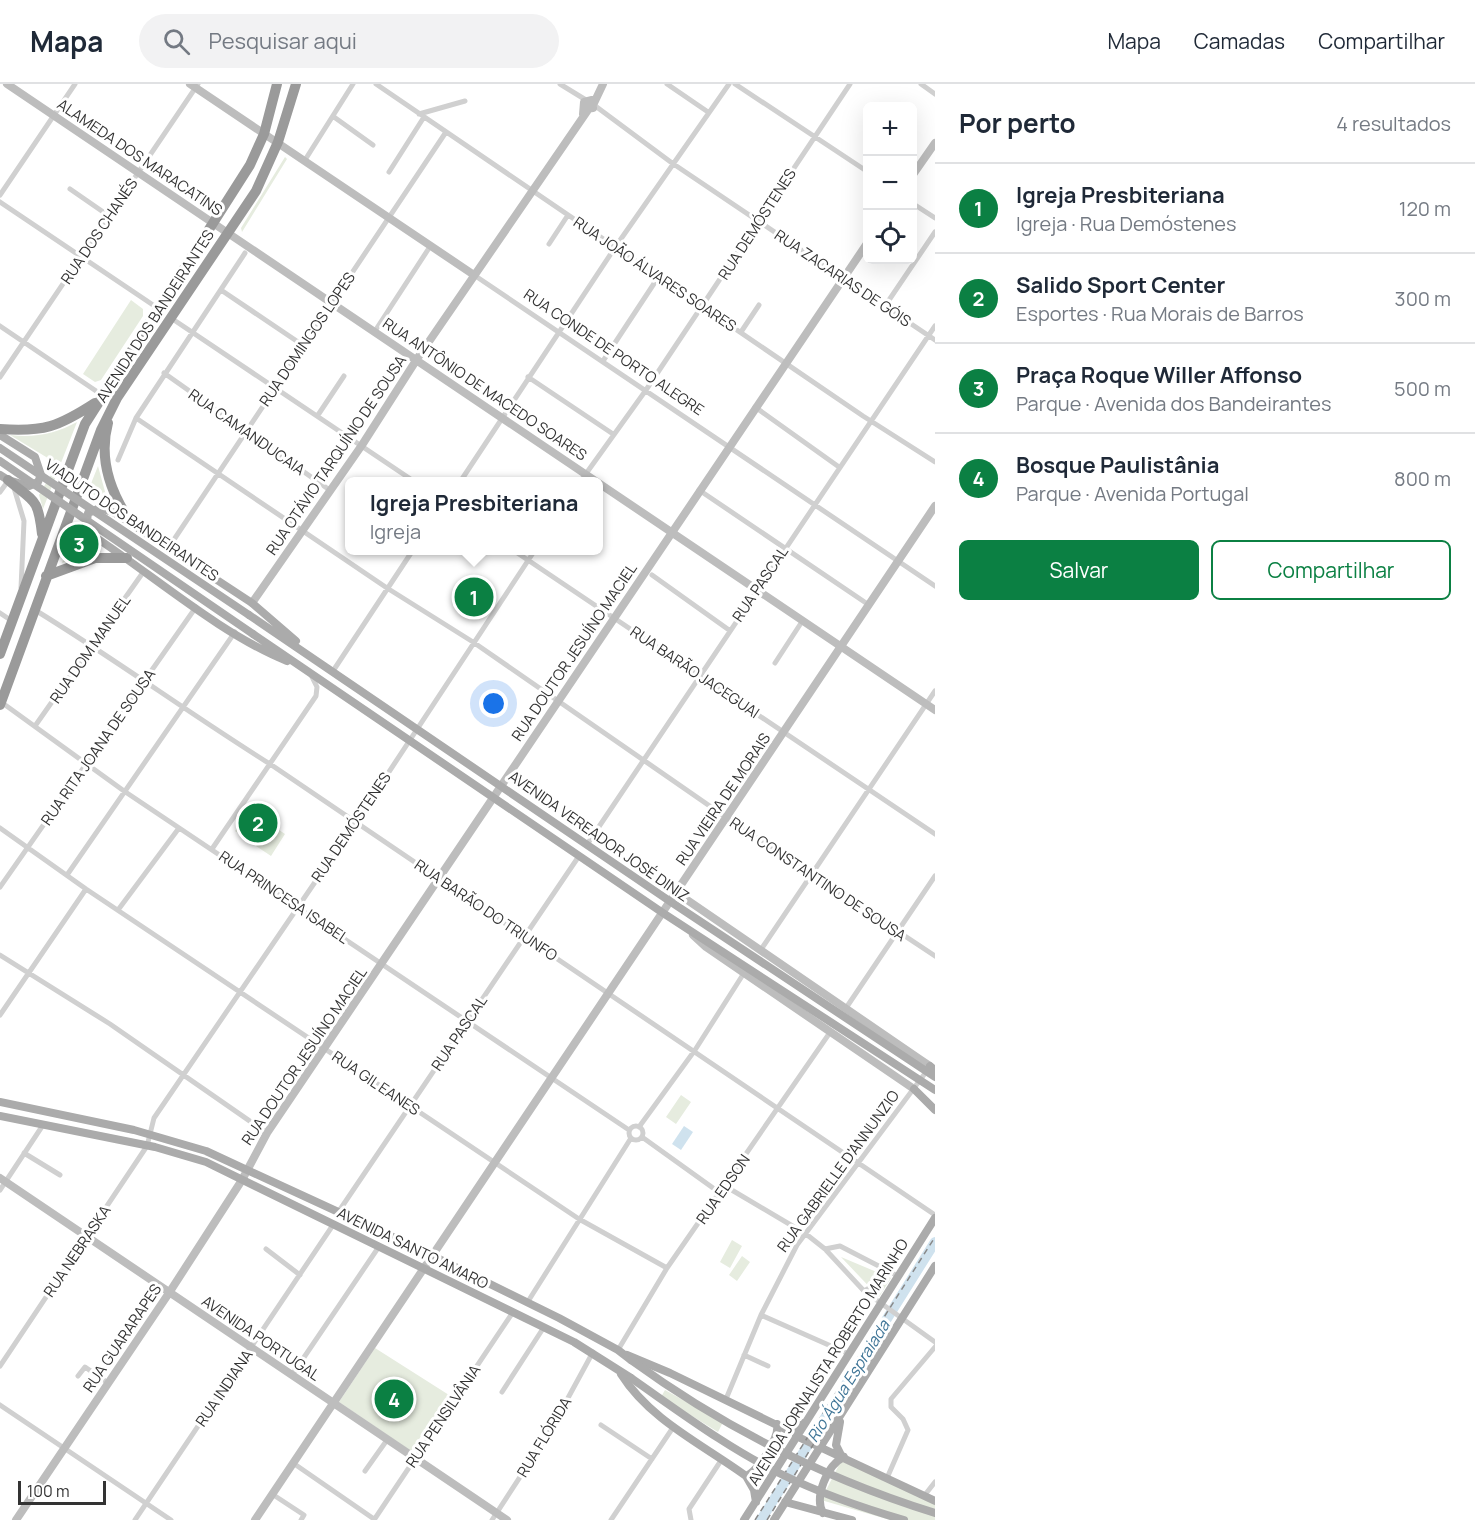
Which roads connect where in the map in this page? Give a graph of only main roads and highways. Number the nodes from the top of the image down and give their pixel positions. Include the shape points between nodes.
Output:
1 (278, 84) edge
2 (296, 84) edge
3 (100, 398) junction
4 (117, 398) junction
5 (0, 429) edge
6 (0, 435) edge
7 (0, 448) edge
8 (0, 461) edge
9 (6, 480) edge
10 (132, 524) junction
11 (42, 537) junction
12 (127, 558) junction
13 (46, 576) junction
14 (249, 615) joint
15 (253, 634) joint
16 (301, 649) junction
17 (0, 654) edge
18 (304, 669) junction
19 (1, 703) edge
20 (932, 1070) edge
21 (914, 1089) road end
22 (935, 1090) edge
23 (0, 1102) edge
24 (935, 1110) edge
25 (0, 1116) edge
26 (935, 1216) edge
27 (935, 1266) edge
28 (624, 1355) junction
29 (618, 1370) junction
30 (810, 1414) junction
31 (842, 1415) junction
32 (777, 1424) junction
33 (800, 1437) junction
34 (818, 1445) junction
35 (844, 1457) junction
36 (746, 1476) junction
37 (935, 1501) edge
38 (756, 1502) junction
39 (785, 1502) junction
40 (935, 1512) edge
41 (823, 1513) junction
42 (744, 1520) edge
43 (774, 1520) edge
44 (852, 1520) edge
45 (904, 1520) edge

1 - 3 highway, AVENIDA DOS BANDEIRANTES via 264,134 250,165
2 - 4 highway, AVENIDA DOS BANDEIRANTES via 278,142 256,191
3 - 5 highway via 71,420 51,428
3 - 11 highway, AVENIDA DOS BANDEIRANTES via 74,450
4 - 10 highway via 107,426 106,464 111,488
4 - 13 highway, AVENIDA DOS BANDEIRANTES via 86,466
6 - 9 main road via 35,457 41,470 38,482 32,486
7 - 14 main road, VIADUTO DOS BANDEIRANTES, bridge
8 - 15 main road, VIADUTO DOS BANDEIRANTES, bridge
9 - 11 highway via 34,500
10 - 12 main road via 100,508 92,510 86,519 88,531
10 - 16 main road via 252,603
11 - 17 highway, AVENIDA DOS BANDEIRANTES
12 - 13 highway via 95,558
12 - 18 main road via 267,654
13 - 19 highway, AVENIDA DOS BANDEIRANTES
14 - 16 main road, AVENIDA VEREADOR JOSÉ DINIZ
15 - 18 main road, AVENIDA VEREADOR JOSÉ DINIZ
16 - 20 main road, AVENIDA VEREADOR JOSÉ DINIZ via 671,902
18 - 22 main road, AVENIDA VEREADOR JOSÉ DINIZ via 663,913
21 - 24 main road
23 - 28 main road, AVENIDA SANTO AMARO via 149,1134 206,1151 433,1256
25 - 29 main road, AVENIDA SANTO AMARO via 184,1154 513,1311 593,1352
26 - 30 main road, AVENIDA JORNALISTA ROBERTO MARINHO
27 - 31 main road
28 - 32 main road, AVENIDA SANTO AMARO
28 - 40 main road, bridge via 764,1443 847,1483
29 - 36 main road, AVENIDA SANTO AMARO via 646,1407
29 - 45 main road, bridge via 782,1475
30 - 32 main road via 792,1430
30 - 33 main road, AVENIDA JORNALISTA ROBERTO MARINHO
31 - 34 main road
31 - 35 main road via 836,1445
32 - 36 main road via 777,1434 756,1472
33 - 34 main road
33 - 38 main road, AVENIDA JORNALISTA ROBERTO MARINHO
34 - 35 main road
34 - 39 main road
35 - 37 main road
35 - 41 main road via 835,1463 819,1495
36 - 38 main road
38 - 42 main road, AVENIDA JORNALISTA ROBERTO MARINHO
39 - 41 main road
39 - 43 main road
41 - 44 main road

